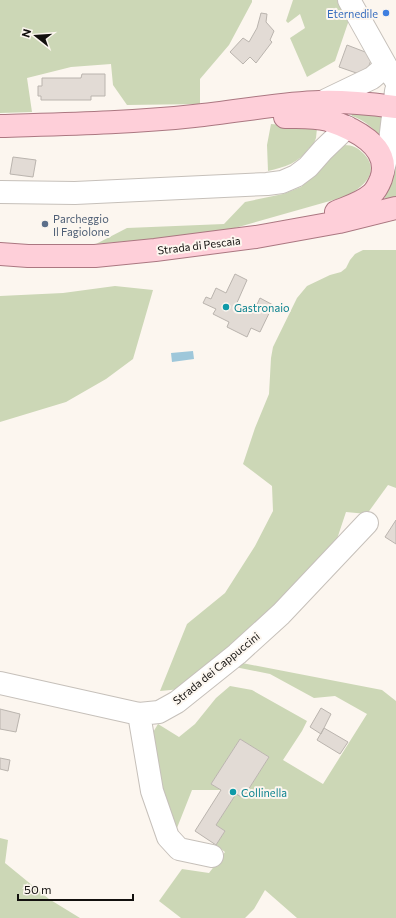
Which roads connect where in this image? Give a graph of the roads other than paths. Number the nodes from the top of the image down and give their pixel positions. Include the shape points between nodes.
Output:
1 (349, 0) edge
2 (393, 74) edge
3 (322, 102) junction
4 (395, 102) edge
5 (235, 112) junction
6 (0, 126) edge
7 (347, 127) junction
8 (383, 171) junction
9 (0, 192) edge
10 (396, 208) edge
11 (279, 233) junction
12 (0, 254) edge
13 (367, 523) dead end
14 (0, 683) edge
15 (139, 714) junction
16 (212, 856) dead end

1 - 2 street
2 - 3 street via 372,78
3 - 4 main road
3 - 5 main road
4 - 8 street
5 - 6 main road via 147,121
5 - 7 main road via 262,116 320,118
7 - 8 main road via 374,146 381,159
7 - 9 street via 303,172 282,182 75,193
8 - 11 main road via 375,191 363,200
10 - 11 main road, Strada di Pescaia
11 - 12 main road, Strada di Pescaia via 118,254
13 - 15 street, Strada dei Cappuccini via 281,614 237,654 177,702 159,712
14 - 15 street, Strada dei Cappuccini
15 - 16 street via 152,791 168,837 179,849

